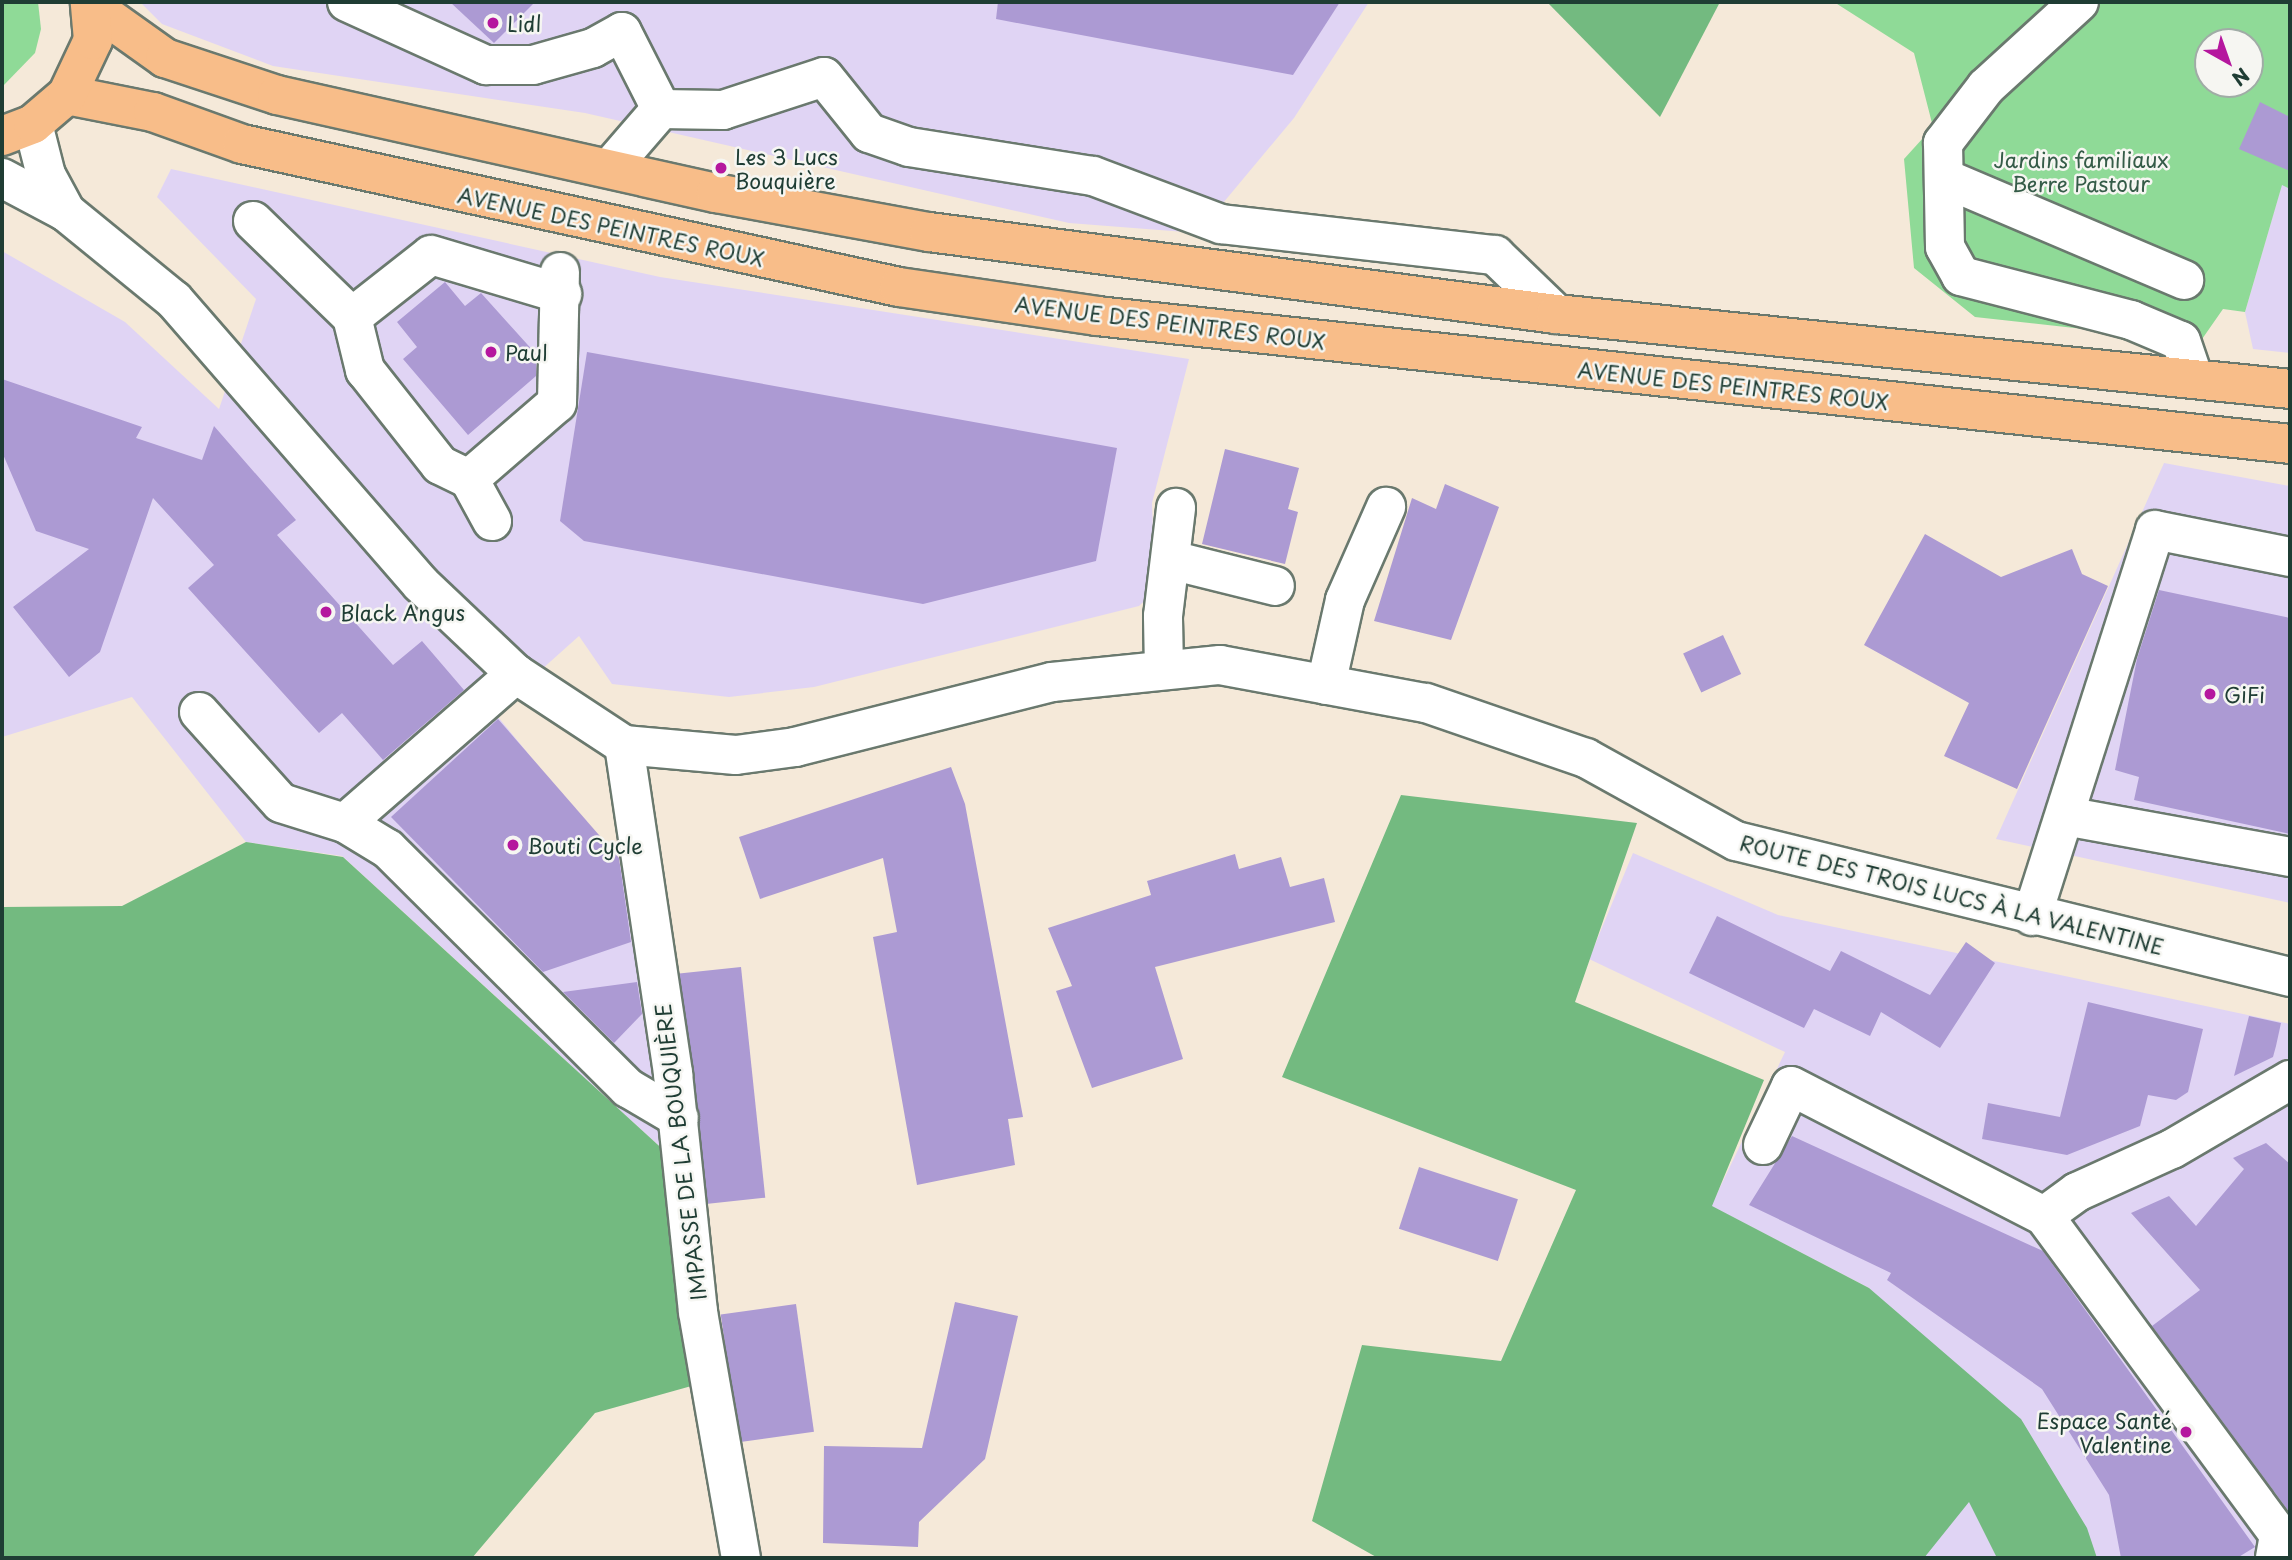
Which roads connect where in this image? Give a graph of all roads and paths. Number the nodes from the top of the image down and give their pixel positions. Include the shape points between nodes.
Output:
1 (347, 2) edge
2 (2079, 2) edge
3 (91, 4) edge
4 (67, 95) junction
5 (661, 109) junction
6 (18, 130) edge
7 (611, 167) junction
8 (2, 178) edge
9 (1944, 178) junction
10 (66, 212) junction
11 (253, 221) dead end
12 (2185, 280) dead end
13 (1556, 314) junction
14 (352, 317) junction
15 (2194, 379) junction
16 (2290, 389) edge
17 (2290, 444) edge
18 (469, 479) junction
19 (1386, 507) dead end
20 (1176, 508) dead end
21 (492, 522) dead end
22 (2290, 557) edge
23 (1171, 561) junction
24 (1275, 586) dead end
25 (1164, 670) junction
26 (516, 674) junction
27 (1326, 685) junction
28 (198, 712) dead end
29 (624, 745) junction
30 (2065, 816) junction
31 (345, 823) junction
32 (2290, 857) edge
33 (2032, 916) junction
34 (2290, 977) edge
35 (2290, 1080) edge
36 (678, 1118) junction
37 (1763, 1145) dead end
38 (2044, 1216) junction
39 (741, 1558) edge
40 (2276, 1558) edge

1 - 5 street via 486,65 533,65 593,48 622,32
2 - 9 street via 1986,87 1943,142
3 - 4 main road via 93,40
3 - 7 main road via 165,58 277,95
4 - 6 main road
4 - 17 main road, AVENUE DES PEINTRES ROUX via 153,112 242,145 899,287 1111,318
5 - 7 street
5 - 13 street via 723,110 824,77 869,133 909,147 1093,176 1222,224 1495,256
6 - 10 street, ROUTE DES TROIS LUCS À LA VALENTINE
7 - 13 main road via 929,232
8 - 10 street, ROUTE DES TROIS LUCS À LA VALENTINE
9 - 12 street
9 - 15 street via 1945,247 1961,276 2131,320 2181,341
10 - 26 street, ROUTE DES TROIS LUCS À LA VALENTINE via 174,300 421,584
11 - 14 street
13 - 15 main road
14 - 18 street via 365,370 440,465
14 - 18 street via 431,255 561,283 557,403
15 - 16 main road
18 - 21 street
19 - 27 street via 1345,600
20 - 23 street
22 - 30 street via 2155,530
23 - 24 street
23 - 25 street
25 - 27 street, ROUTE DES TROIS LUCS À LA VALENTINE via 1220,665
25 - 29 street, ROUTE DES TROIS LUCS À LA VALENTINE via 1052,682 795,747 736,755
26 - 29 street, ROUTE DES TROIS LUCS À LA VALENTINE
26 - 31 street
27 - 33 street, ROUTE DES TROIS LUCS À LA VALENTINE via 1426,703 1586,758 1737,841
28 - 31 street via 281,803
29 - 36 street, IMPASSE DE LA BOUQUIÈRE
30 - 32 street
30 - 33 street
31 - 36 street via 388,849 628,1088
33 - 34 street, ROUTE DES TROIS LUCS À LA VALENTINE
35 - 38 street via 2172,1149 2077,1192
36 - 39 street, IMPASSE DE LA BOUQUIÈRE via 698,1312
37 - 38 street via 1791,1086
38 - 40 street via 2279,1535

